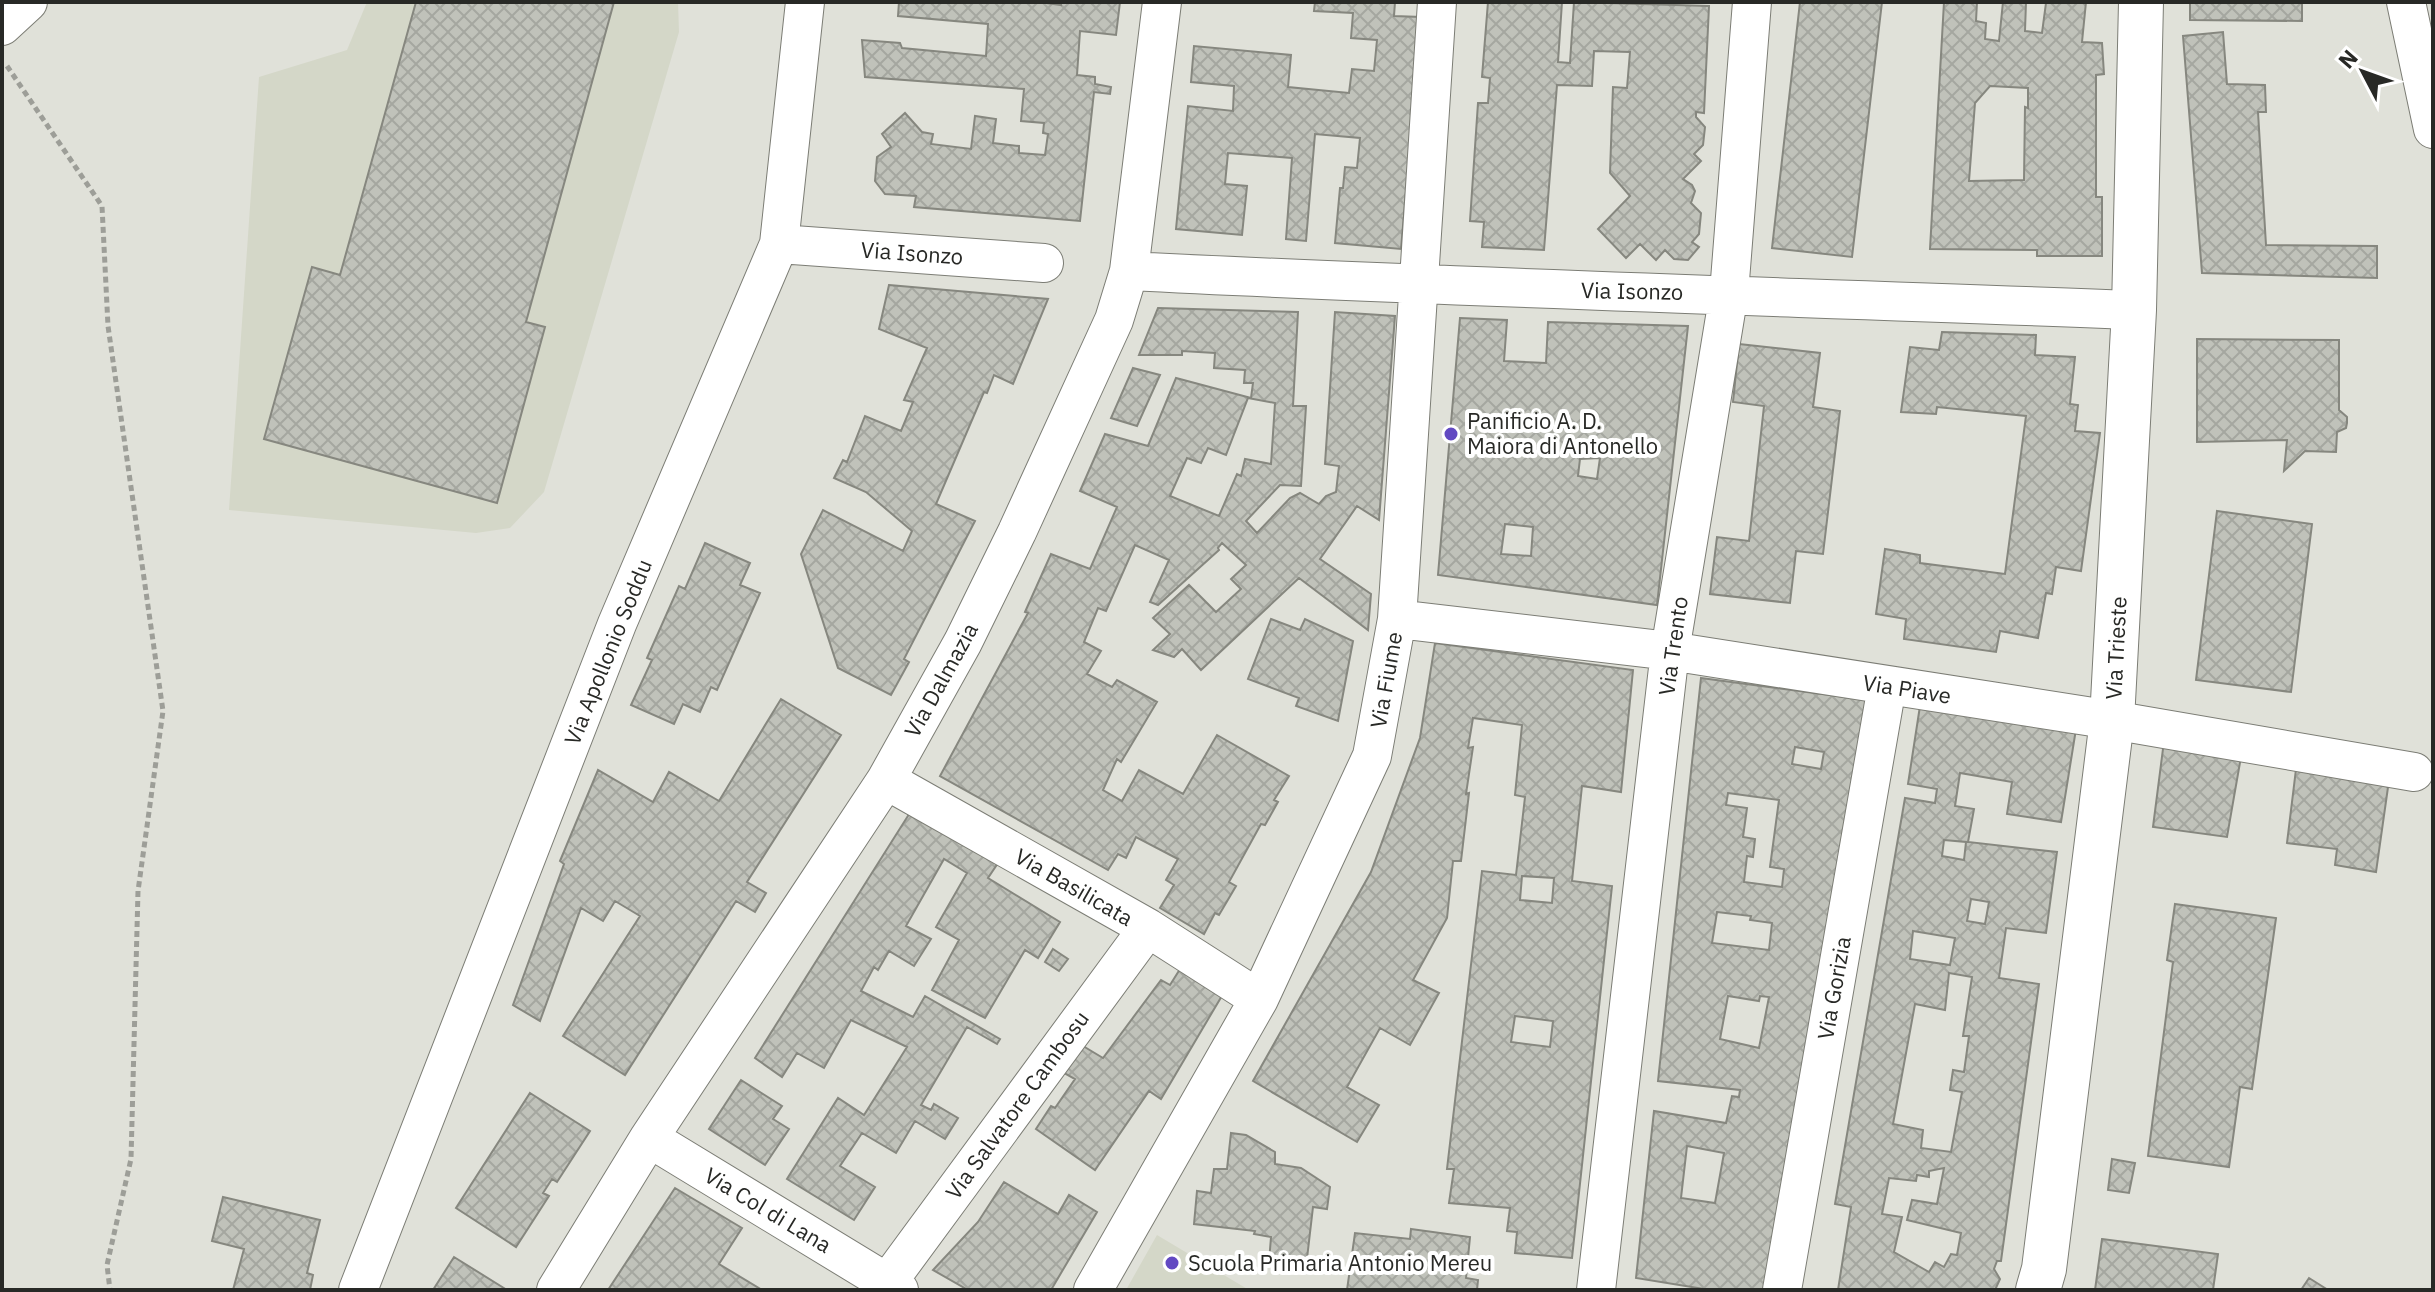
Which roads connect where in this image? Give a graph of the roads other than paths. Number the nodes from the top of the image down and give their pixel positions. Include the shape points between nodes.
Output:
1 (28, 2) edge
2 (805, 2) edge
3 (1162, 2) edge
4 (1437, 2) edge
5 (1752, 2) edge
6 (2141, 2) edge
7 (2406, 2) edge
8 (2, 26) edge
9 (2433, 129) edge
10 (779, 244) junction
11 (1044, 263) dead end
12 (1129, 271) junction
13 (1418, 286) junction
14 (1729, 293) junction
15 (2134, 310) junction
16 (1397, 619) junction
17 (1670, 651) junction
18 (1887, 686) junction
19 (2112, 720) junction
20 (2414, 772) dead end
21 (886, 780) junction
22 (1148, 928) junction
23 (1259, 999) junction
24 (649, 1138) junction
25 (890, 1288) edge
26 (358, 1290) edge
27 (556, 1290) edge
28 (1093, 1290) edge
29 (1596, 1290) edge
30 (1782, 1290) edge
31 (2038, 1290) edge

1 - 8 street
2 - 10 street, Via Apollonio Soddu
3 - 12 street, Via Dalmazia
4 - 13 street, Via Fiume
5 - 14 street, Via Trento
6 - 15 main road, Via Trieste
7 - 9 street
10 - 11 street, Via Isonzo
10 - 26 street, Via Apollonio Soddu via 617,624
12 - 13 street, Via Isonzo
12 - 21 street, Via Dalmazia via 1114,320 1010,546
13 - 14 street, Via Isonzo
13 - 16 street, Via Fiume
14 - 15 street, Via Isonzo
14 - 17 street, Via Trento
15 - 19 main road, Via Trieste
16 - 17 street, Via Piave
16 - 23 street, Via Fiume via 1372,756
17 - 18 street, Via Piave
17 - 29 street, Via Trento
18 - 19 street, Via Piave
18 - 30 street, Via Gorizia
19 - 20 street, Via Piave
19 - 31 main road, Via Trieste
21 - 22 street, Via Basilicata
21 - 24 street, Via Dalmazia
22 - 23 street, Via Basilicata
22 - 25 street, Via Salvatore Cambosu
23 - 28 street, Via Fiume
24 - 25 street, Via Col di Lana
24 - 27 street, Via Dalmazia

